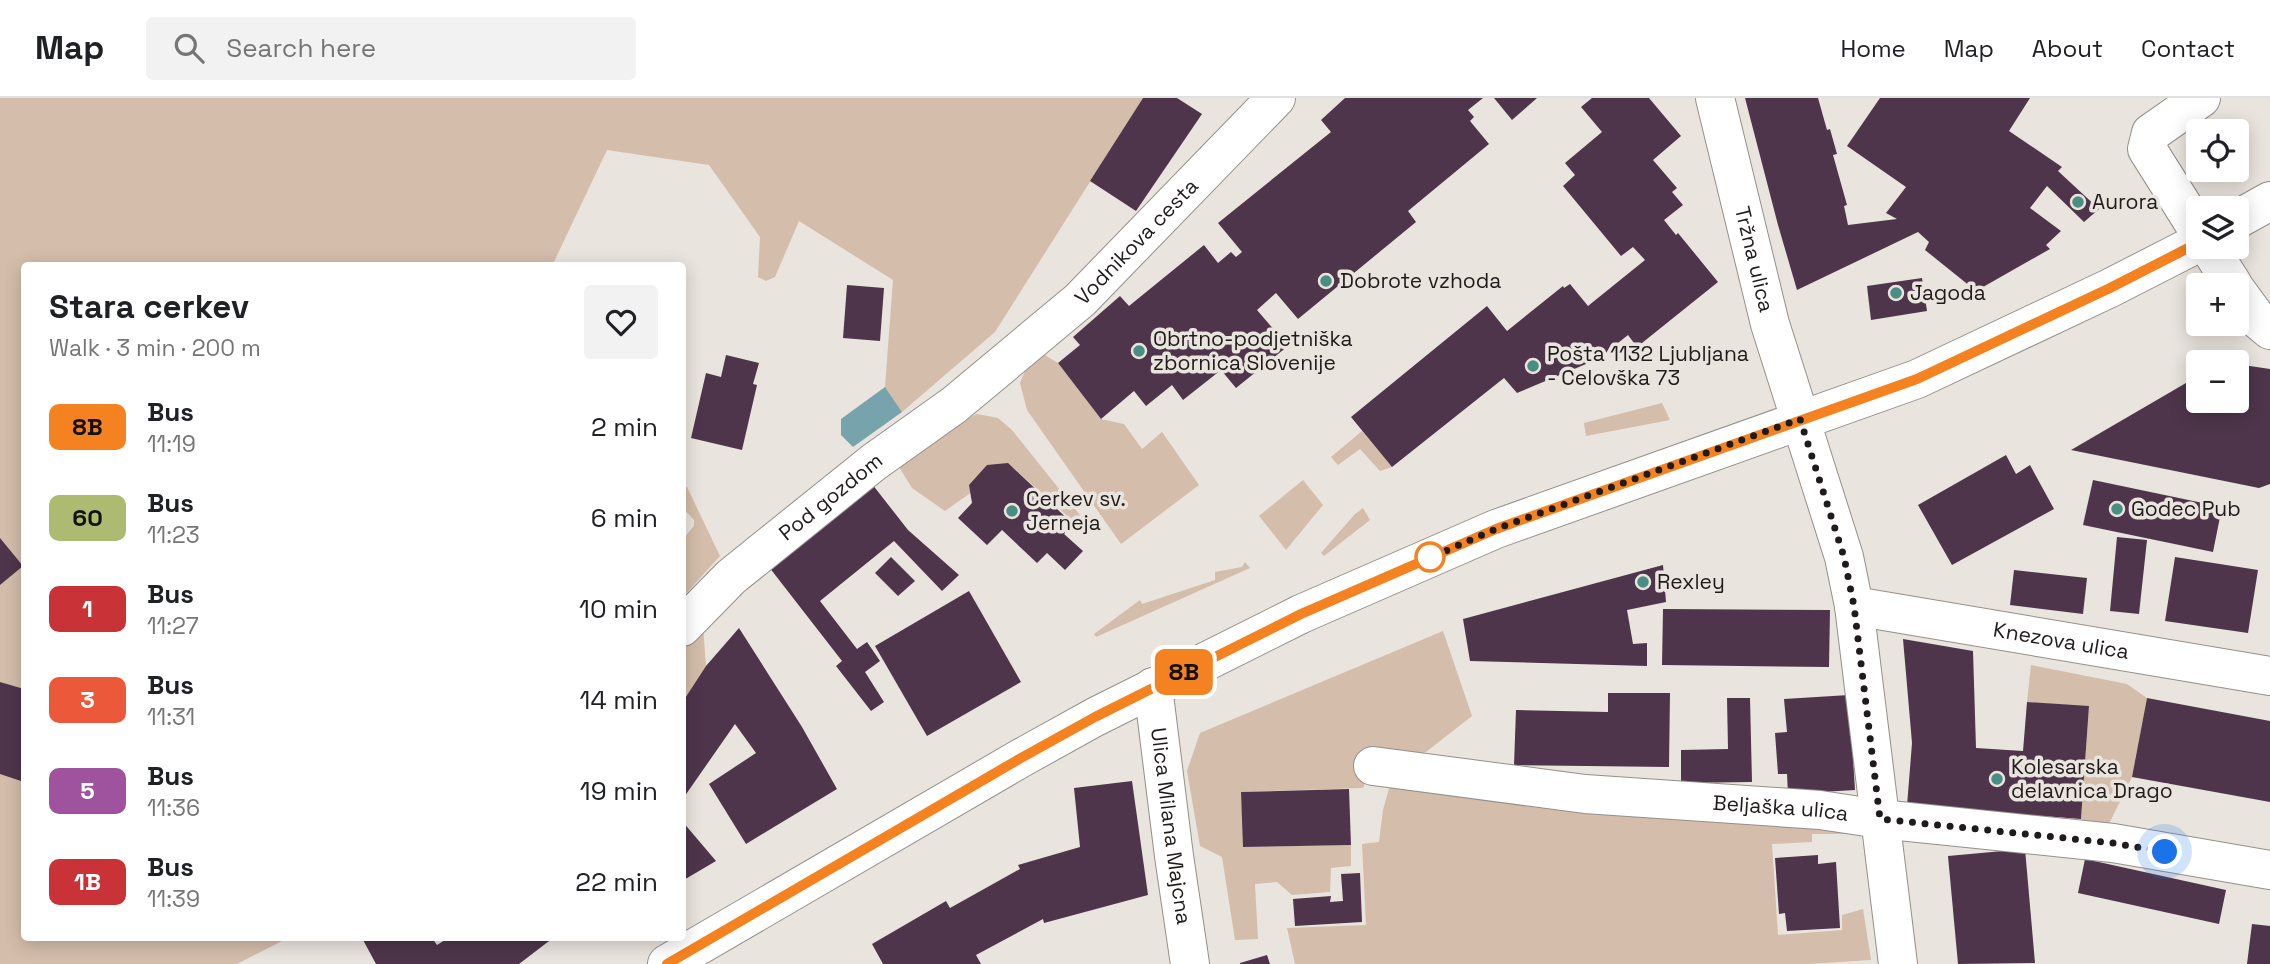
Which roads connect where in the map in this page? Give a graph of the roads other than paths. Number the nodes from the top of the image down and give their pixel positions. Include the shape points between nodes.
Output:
1 (1715, 98) edge
2 (2201, 98) edge
3 (1266, 101) edge
4 (2270, 201) edge
5 (2186, 211) edge
6 (2249, 213) edge
7 (2186, 249) edge
8 (2249, 307) edge
9 (2270, 330) edge
10 (988, 377) joint
11 (1800, 419) junction
12 (1854, 606) junction
13 (686, 623) edge
14 (2270, 676) edge
15 (1153, 687) junction
16 (1373, 766) dead end
17 (1880, 819) junction
18 (2270, 870) edge
19 (667, 964) edge
20 (1190, 964) edge
21 (1898, 964) edge

1 - 11 street, Tržna ulica via 1770,324
2 - 5 street via 2151,132 2147,149
3 - 10 street, Vodnikova cesta via 1080,300
4 - 6 street
7 - 11 street via 1930,373
8 - 9 street
10 - 13 street, Pod gozdom via 792,527 731,577
11 - 12 street, Tržna ulica via 1844,557
11 - 15 street via 1496,529 1348,592
12 - 14 street, Knezova ulica
12 - 17 street, Tržna ulica
15 - 19 street via 1021,758
15 - 20 street, Ulica Milana Majcna
16 - 17 street, Beljaška ulica via 1585,794 1820,810
17 - 18 street, Beljaška ulica via 2113,843
17 - 21 street, Tržna ulica

